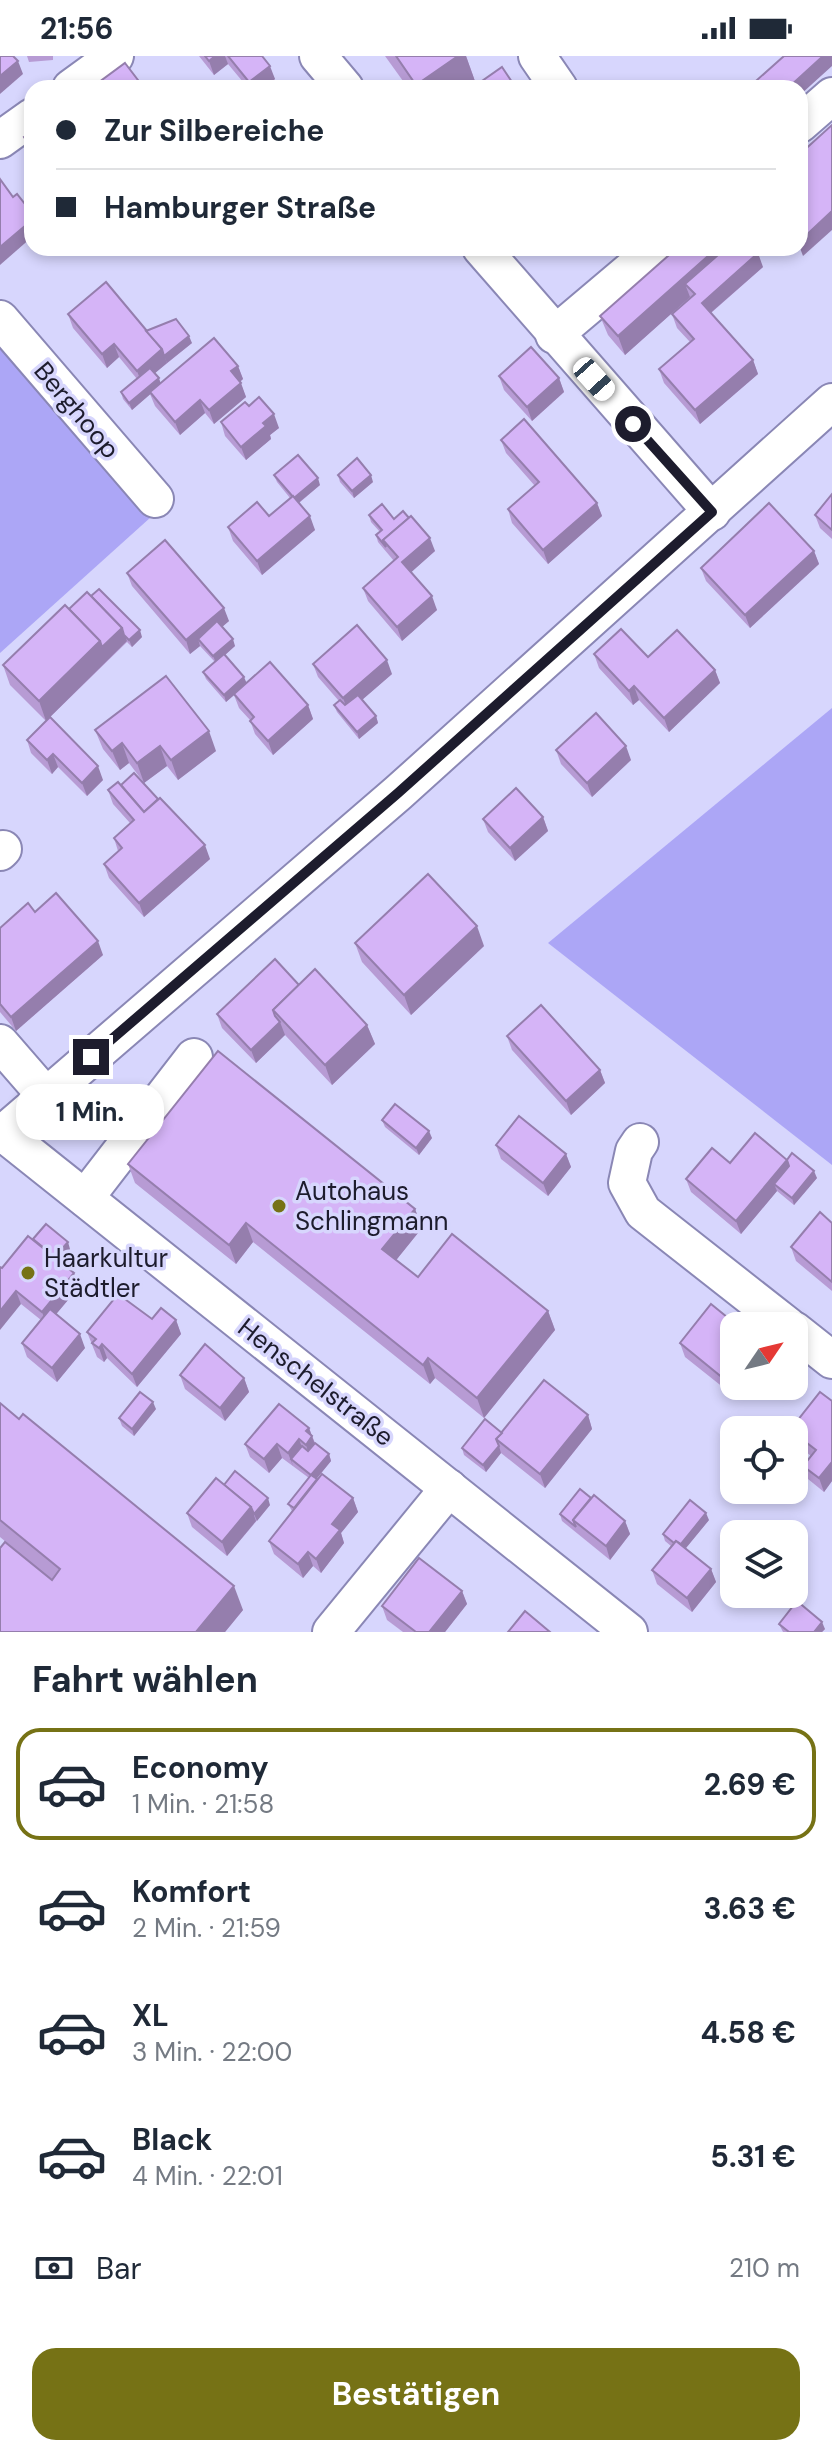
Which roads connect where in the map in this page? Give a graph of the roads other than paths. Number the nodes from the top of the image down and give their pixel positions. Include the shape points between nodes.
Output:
1 (115, 56) edge
2 (318, 56) edge
3 (537, 56) edge
4 (82, 80) edge
5 (338, 80) edge
6 (554, 80) edge
7 (832, 96) edge
8 (808, 117) edge
9 (24, 123) edge
10 (0, 140) edge
11 (488, 256) edge
12 (648, 256) edge
13 (0, 319) edge
14 (554, 335) junction
15 (825, 420) edge
16 (155, 499) dead end
17 (712, 512) junction
18 (0, 1043) edge
19 (194, 1057) dead end
20 (46, 1096) junction
21 (2, 1134) edge
22 (640, 1142) dead end
23 (85, 1198) junction
24 (770, 1312) edge
25 (808, 1341) edge
26 (832, 1360) edge
27 (449, 1488) junction
28 (331, 1632) edge
29 (629, 1632) edge

1 - 4 street
2 - 5 street
3 - 6 street
7 - 8 street
9 - 10 street
11 - 14 street
12 - 14 street
13 - 16 street, Berghoop
14 - 17 street
15 - 17 street
17 - 20 street
18 - 20 street
19 - 23 street
20 - 21 street
21 - 23 street, Henschelstraße
22 - 24 street via 627,1183 643,1212
23 - 27 street, Henschelstraße
25 - 26 street
27 - 28 street
27 - 29 street, Henschelstraße

